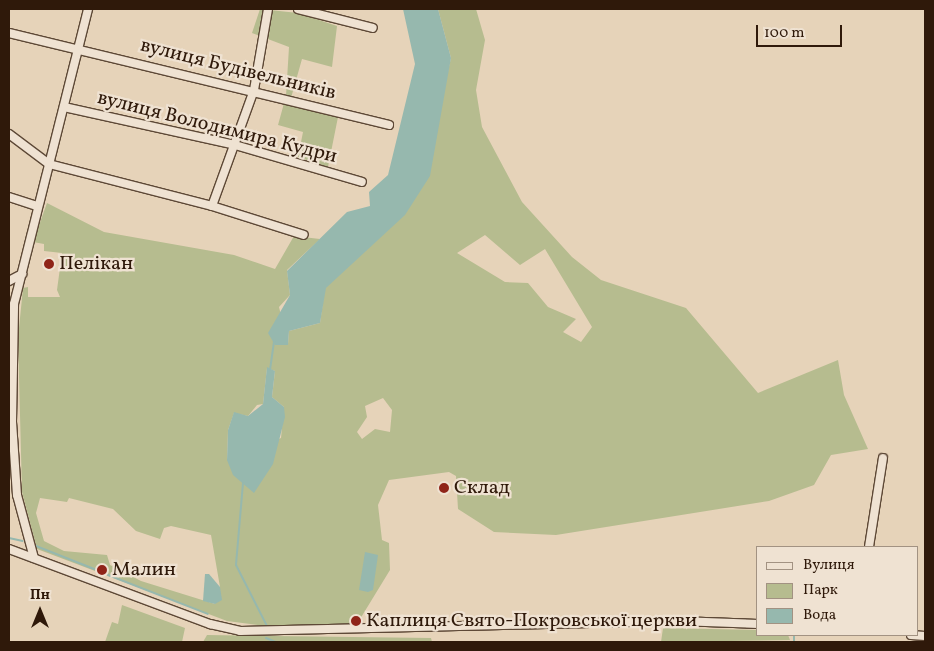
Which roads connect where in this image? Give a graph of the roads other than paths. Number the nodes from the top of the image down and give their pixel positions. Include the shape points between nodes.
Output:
1 (88, 9) edge
2 (268, 9) edge
3 (298, 9) edge
4 (373, 28) dead end
5 (9, 32) edge
6 (78, 50) junction
7 (254, 90) junction
8 (64, 107) junction
9 (389, 125) dead end
10 (9, 134) edge
11 (235, 146) junction
12 (49, 164) junction
13 (362, 182) dead end
14 (9, 197) edge
15 (36, 206) junction
16 (212, 206) junction
17 (304, 235) dead end
18 (22, 274) junction
19 (9, 281) edge
20 (12, 302) edge
21 (11, 381) edge
22 (883, 458) dead end
23 (869, 546) edge
24 (9, 549) edge
25 (34, 558) junction
26 (756, 624) edge

1 - 6 street
2 - 7 street
3 - 4 street
5 - 6 street, вулиця Будівельників
6 - 7 street, вулиця Будівельників
6 - 8 street
7 - 9 street, вулиця Будівельників
7 - 11 street
8 - 11 street, вулиця Володимира Кудри
8 - 12 street
10 - 12 street
11 - 13 street, вулиця Володимира Кудри
11 - 16 street
12 - 15 street
12 - 16 street
14 - 15 street
15 - 18 street
16 - 17 street
18 - 19 street
18 - 20 street
20 - 21 street
21 - 25 street via 17,495
22 - 23 street
24 - 25 street
25 - 26 street via 210,624 265,632 678,621

